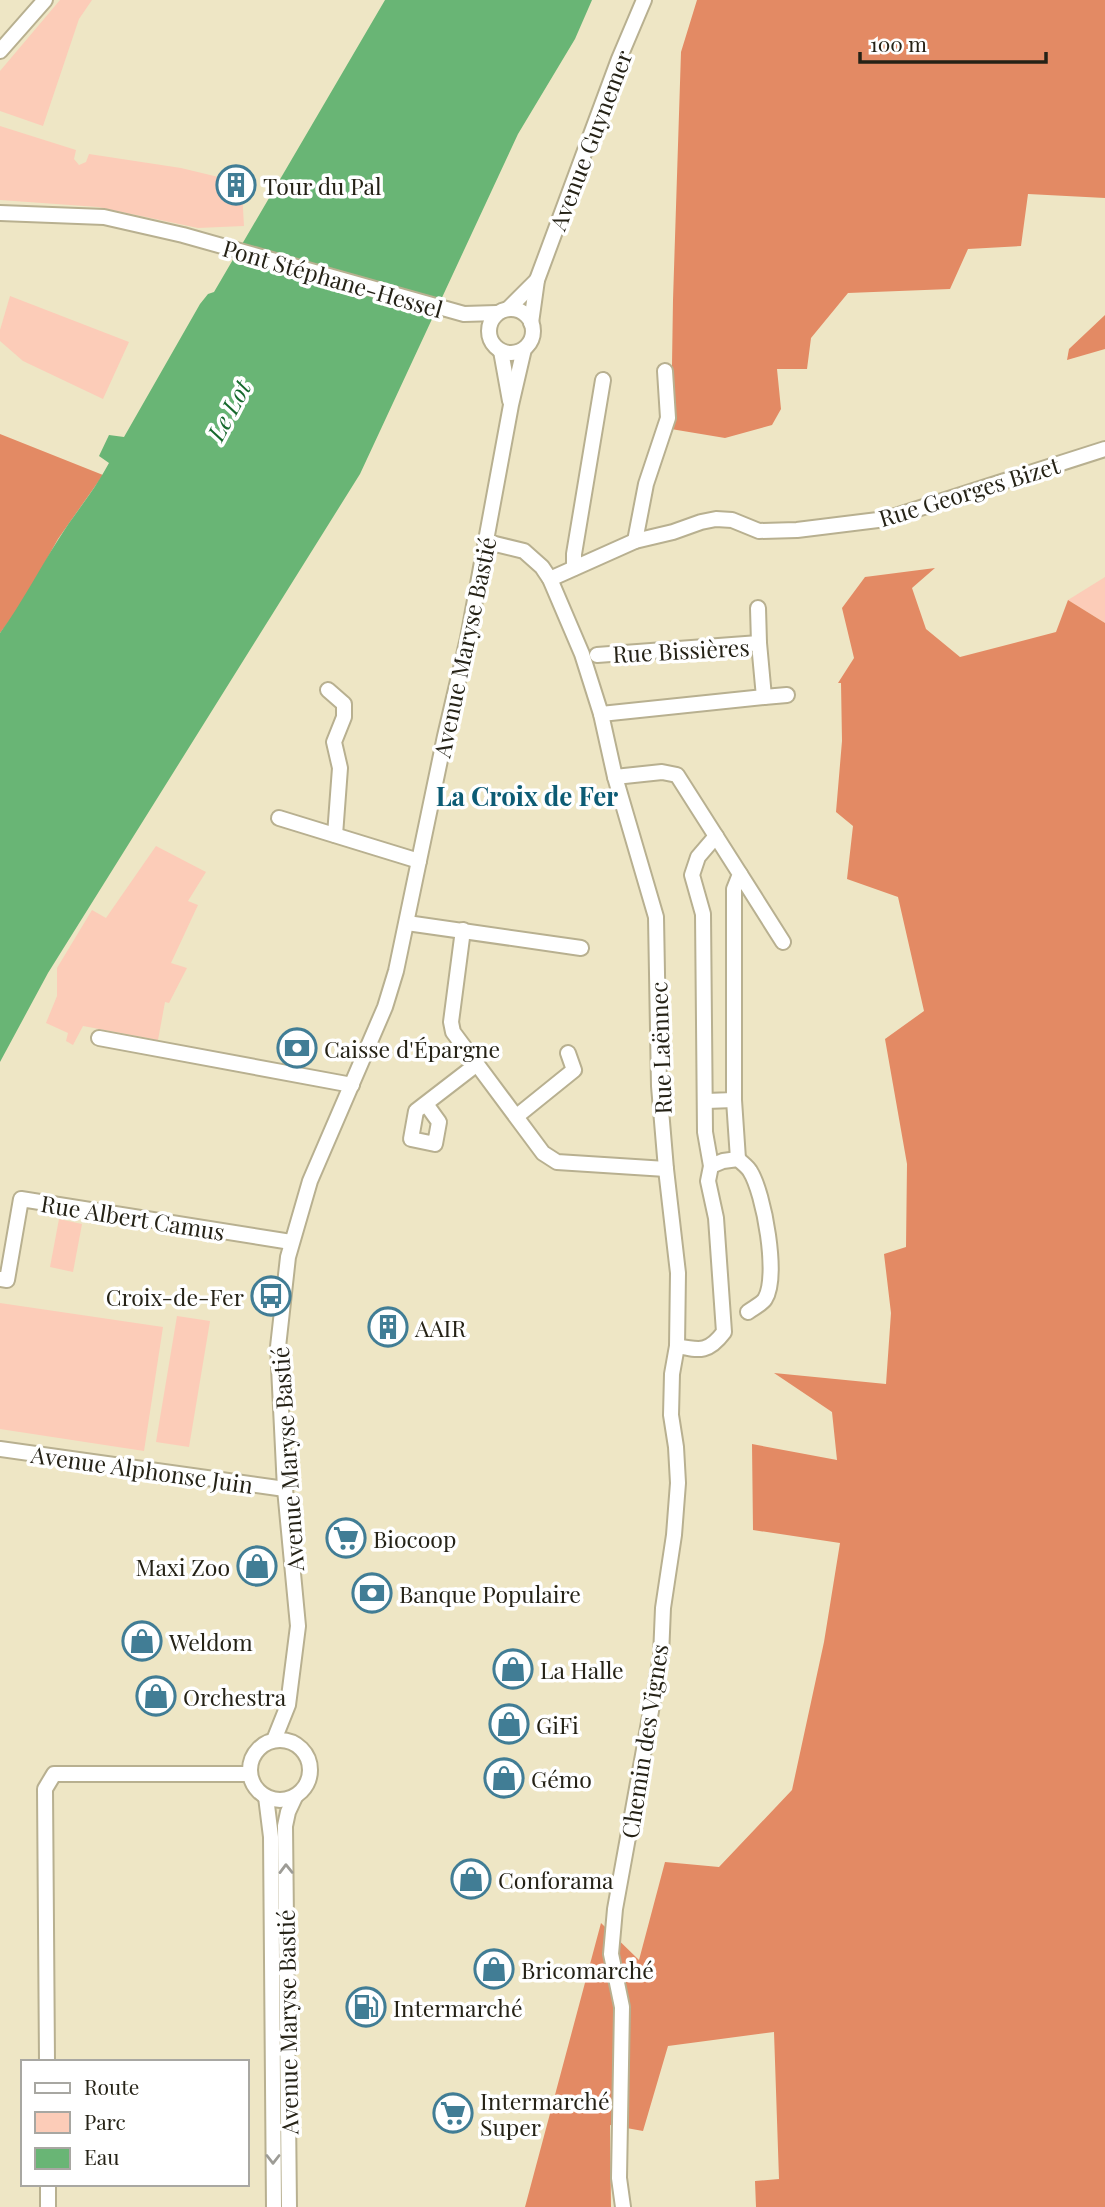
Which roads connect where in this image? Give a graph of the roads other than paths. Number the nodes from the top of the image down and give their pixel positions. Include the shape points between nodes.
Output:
1 (45, 0) edge
2 (644, 0) edge
3 (0, 51) edge
4 (0, 213) edge
5 (537, 280) junction
6 (503, 311) junction
7 (478, 319) junction
8 (531, 323) junction
9 (489, 334) junction
10 (524, 349) junction
11 (501, 351) junction
12 (665, 371) dead end
13 (603, 380) dead end
14 (511, 405) junction
15 (1105, 449) edge
16 (635, 541) junction
17 (487, 542) junction
18 (574, 568) junction
19 (550, 579) junction
20 (758, 608) dead end
21 (759, 643) junction
22 (597, 654) dead end
23 (328, 690) dead end
24 (787, 695) dead end
25 (764, 696) junction
26 (601, 713) junction
27 (615, 777) junction
28 (279, 818) dead end
29 (335, 835) junction
30 (716, 836) junction
31 (419, 861) junction
32 (740, 874) junction
33 (407, 923) junction
34 (463, 930) junction
35 (783, 942) dead end
36 (581, 948) dead end
37 (99, 1038) dead end
38 (568, 1053) dead end
39 (477, 1065) junction
40 (352, 1085) junction
41 (734, 1100) junction
42 (706, 1101) junction
43 (426, 1104) dead end
44 (517, 1116) junction
45 (738, 1159) junction
46 (711, 1166) junction
47 (666, 1169) junction
48 (291, 1242) junction
49 (0, 1279) edge
50 (748, 1312) dead end
51 (677, 1346) junction
52 (0, 1449) edge
53 (285, 1489) junction
54 (663, 1608) joint
55 (288, 1705) junction
56 (274, 1740) junction
57 (293, 1743) junction
58 (249, 1774) junction
59 (266, 1797) junction
60 (295, 1797) junction
61 (47, 2060) edge
62 (48, 2186) edge
63 (48, 2207) edge
64 (274, 2207) edge
65 (289, 2207) edge
66 (623, 2207) edge

1 - 3 street
2 - 5 street, Avenue Guynemer
4 - 7 street, Pont Stéphane-Hessel via 104,217
5 - 6 street, Avenue Guynemer
5 - 8 street, Avenue Guynemer
6 - 7 street
6 - 8 street via 522,312
6 - 9 street via 492,319
7 - 9 street
8 - 10 street via 531,340
9 - 11 street
10 - 11 street
10 - 14 street, Avenue Maryse Bastié
11 - 14 street, Avenue Maryse Bastié
12 - 16 street via 668,418 646,484
13 - 18 street
14 - 17 street, Avenue Maryse Bastié
15 - 16 street, Rue Georges Bizet via 886,519 760,531 716,519
16 - 18 street, Rue Georges Bizet
17 - 19 street, Rue Laënnec via 524,551
17 - 31 street, Avenue Maryse Bastié
18 - 19 street, Rue Georges Bizet
19 - 26 street, Rue Laënnec
20 - 21 street
21 - 22 street, Rue Bissières
21 - 25 street, Rue Bissières
23 - 29 street via 344,704 344,718 334,742 340,768
24 - 25 street
25 - 26 street
26 - 27 street, Rue Laënnec
27 - 30 street via 677,775
27 - 47 street, Rue Laënnec via 656,917 659,1086
28 - 29 street
29 - 31 street
30 - 32 street
30 - 42 street via 698,857 692,875 703,914
31 - 33 street, Avenue Maryse Bastié
32 - 35 street
32 - 41 street via 734,889
33 - 34 street
33 - 40 street, Avenue Maryse Bastié via 385,1007
34 - 36 street
34 - 39 street via 451,1022
37 - 40 street
38 - 44 street via 574,1070
39 - 43 street
39 - 44 street
40 - 48 street, Avenue Maryse Bastié via 310,1181
41 - 42 street
41 - 45 street
42 - 46 street
44 - 47 street via 543,1153 557,1162
45 - 46 street
45 - 50 street via 749,1169 759,1192 768,1231 771,1284 765,1301
46 - 51 street via 708,1181 716,1218 724,1332 704,1350
47 - 51 street, Rue Laënnec via 678,1273
48 - 49 street, Rue Albert Camus via 21,1199 7,1280
48 - 53 street, Avenue Maryse Bastié via 278,1346
51 - 54 street, Rue Laënnec via 671,1415 677,1494
52 - 53 street, Avenue Alphonse Juin
53 - 55 street, Avenue Maryse Bastié via 299,1626
54 - 66 street, Chemin des Vignes via 661,1656 615,1909 611,1954 622,2007 619,2178
55 - 56 street, Avenue Maryse Bastié
55 - 57 street, Avenue Maryse Bastié
56 - 57 street
56 - 58 street, Avenue Maryse Bastié via 255,1752
57 - 60 street, Avenue Maryse Bastié via 303,1750 310,1767 308,1782
58 - 59 street, Avenue Maryse Bastié
58 - 61 street via 54,1774 44,1788
59 - 60 street via 280,1801
59 -> 64 street, Avenue Maryse Bastié via 271,1837
65 -> 60 street, Avenue Maryse Bastié via 285,1826
62 - 63 street

